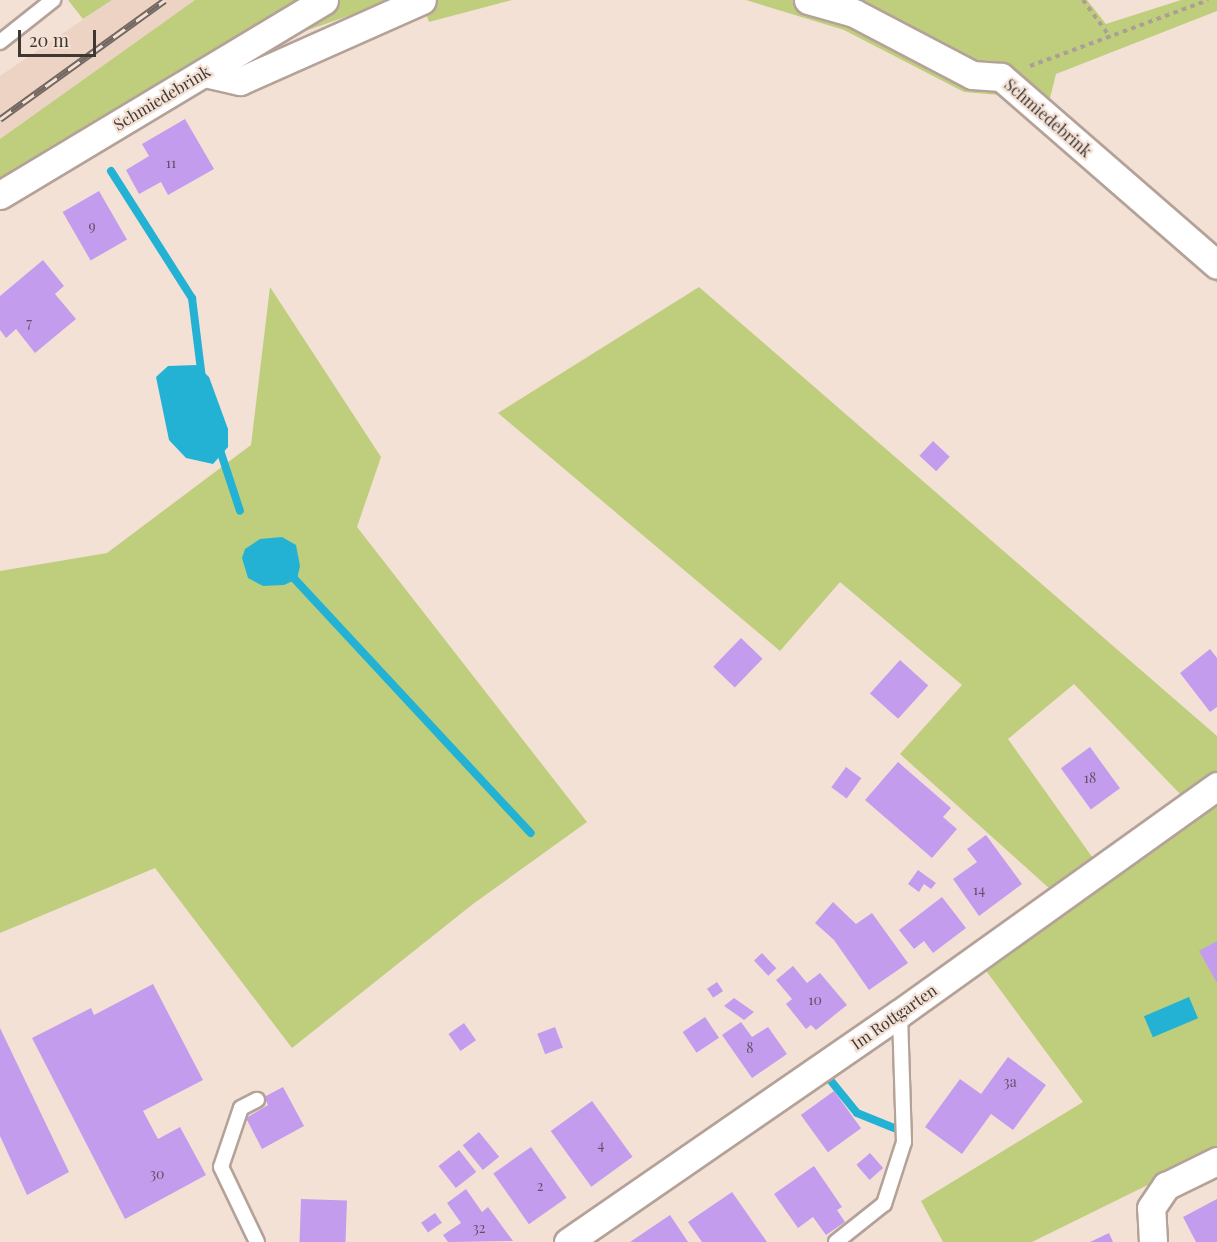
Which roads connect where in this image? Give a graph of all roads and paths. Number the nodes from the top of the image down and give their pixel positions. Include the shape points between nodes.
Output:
1 (53, 0) edge
2 (324, 0) edge
3 (422, 0) edge
4 (808, 0) edge
5 (1083, 0) edge
6 (1208, 0) edge
7 (1110, 37) junction
8 (0, 42) edge
9 (205, 73) junction
10 (1001, 77) junction
11 (0, 195) edge
12 (1217, 265) edge
13 (1217, 786) edge
14 (900, 1013) junction
15 (257, 1100) dead end
16 (1217, 1161) edge
17 (257, 1242) edge
18 (568, 1242) edge
19 (836, 1242) edge
20 (1153, 1242) edge

1 - 8 lane
2 - 9 street, Schmiedebrink
3 - 9 street via 240,81
4 - 10 street, Schmiedebrink via 854,13 972,75
5 - 7 path
6 - 7 path
7 - 10 path
9 - 11 street, Schmiedebrink
10 - 12 street, Schmiedebrink
13 - 14 street, Im Rottgarten
14 - 18 street, Im Rottgarten
14 - 19 lane via 904,1142 884,1204
15 - 17 lane via 241,1108 221,1167
16 - 20 street via 1166,1186 1151,1208

